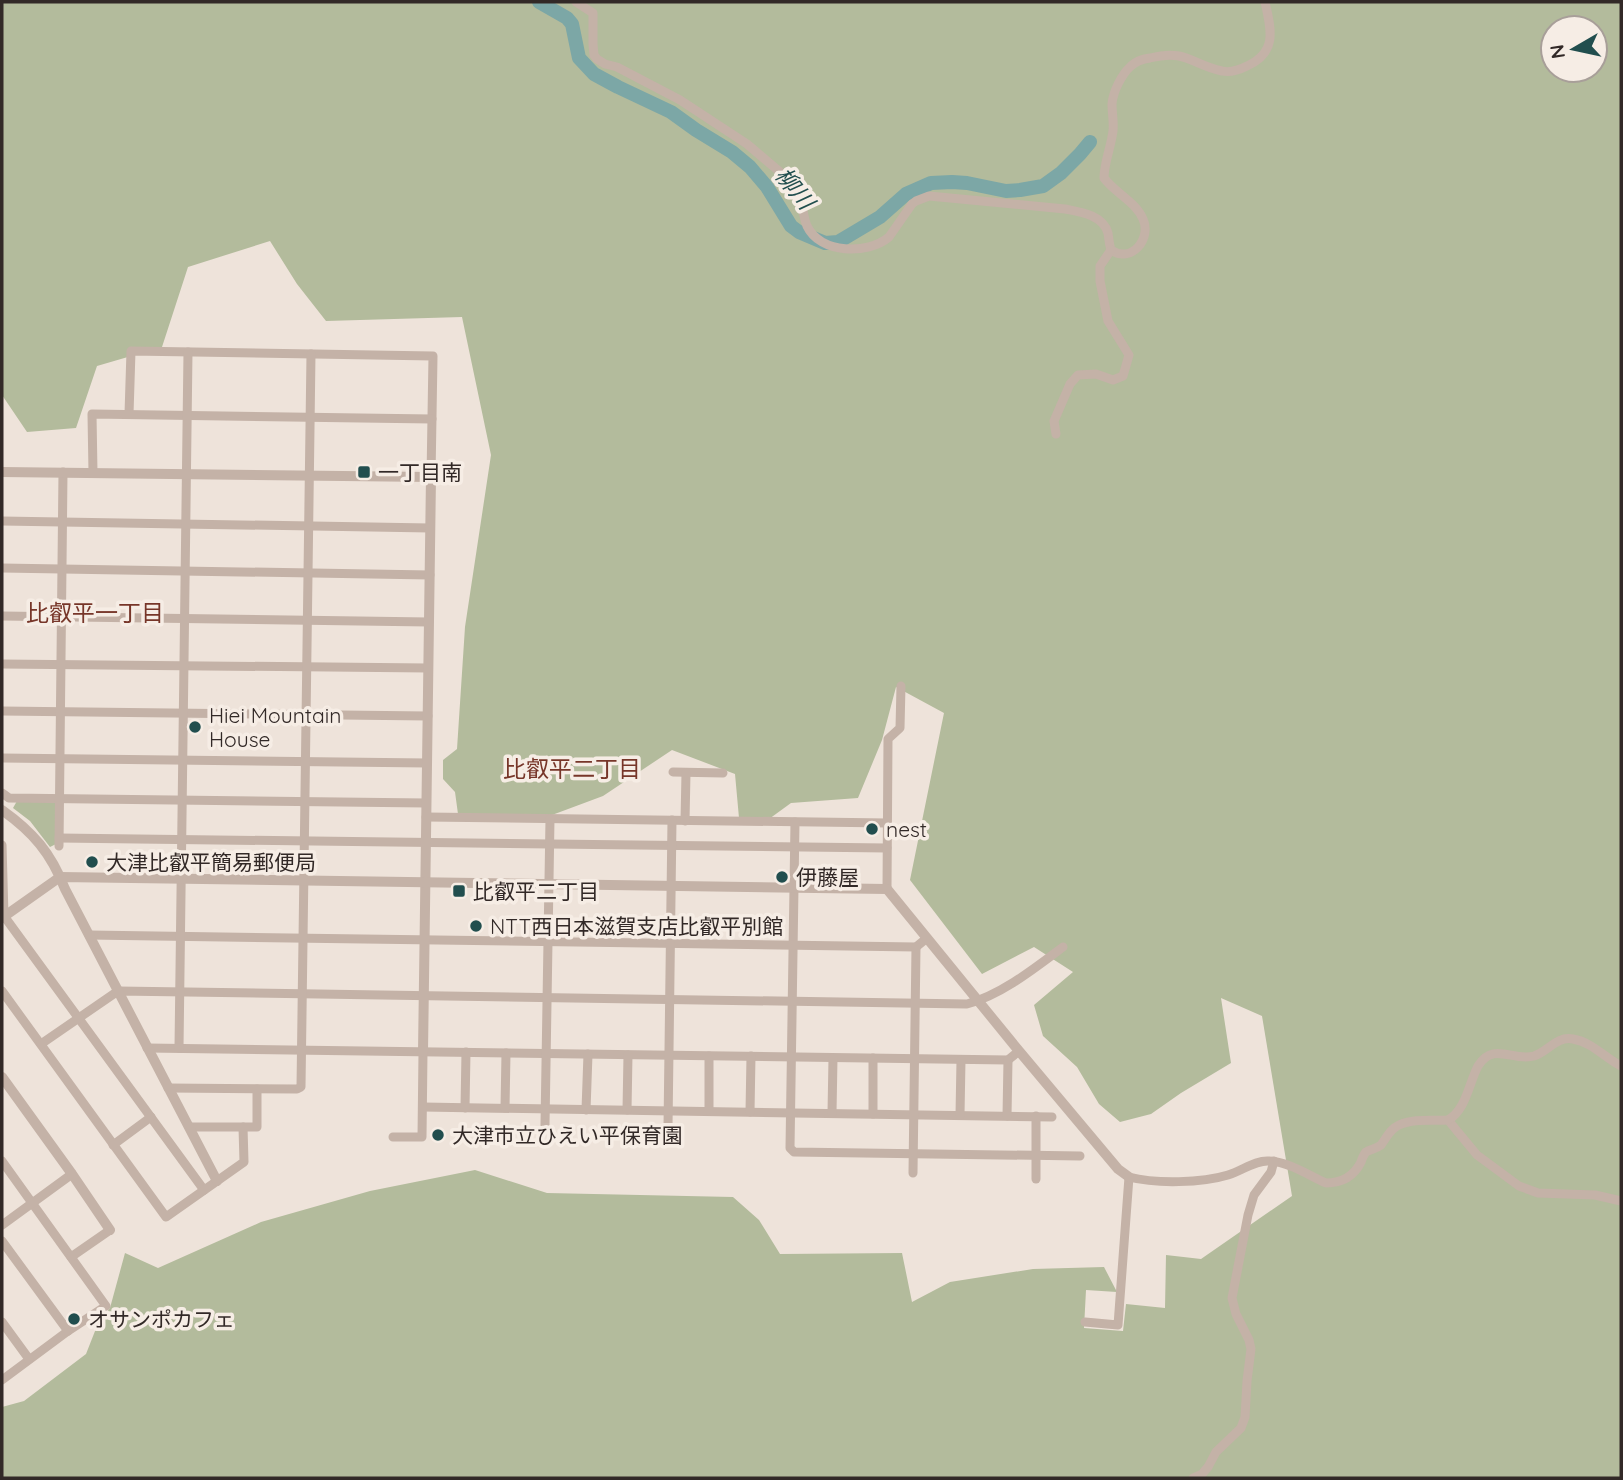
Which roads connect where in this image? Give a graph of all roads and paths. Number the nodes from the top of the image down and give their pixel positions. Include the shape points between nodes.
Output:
1 (576, 2) edge
2 (1265, 2) edge
3 (1111, 250) junction
4 (188, 352) junction
5 (310, 354) junction
6 (129, 414) junction
7 (187, 415) junction
8 (310, 417) junction
9 (432, 419) junction
10 (1056, 434) dead end
11 (2, 472) edge
12 (63, 472) junction
13 (93, 473) junction
14 (187, 474) junction
15 (309, 475) junction
16 (431, 477) junction
17 (2, 521) edge
18 (63, 522) junction
19 (186, 524) junction
20 (308, 526) junction
21 (430, 528) junction
22 (2, 568) edge
23 (62, 569) junction
24 (185, 571) junction
25 (308, 573) junction
26 (430, 575) junction
27 (2, 616) edge
28 (61, 617) junction
29 (185, 619) junction
30 (307, 621) junction
31 (429, 622) junction
32 (2, 664) edge
33 (61, 664) junction
34 (184, 666) junction
35 (306, 667) junction
36 (428, 668) junction
37 (901, 686) dead end
38 (2, 711) edge
39 (60, 712) junction
40 (183, 713) junction
41 (306, 715) junction
42 (428, 716) junction
43 (2, 758) edge
44 (60, 759) junction
45 (183, 760) junction
46 (305, 762) junction
47 (427, 763) junction
48 (673, 772) dead end
49 (687, 773) junction
50 (723, 774) dead end
51 (2, 793) edge
52 (59, 799) junction
53 (182, 800) junction
54 (305, 802) junction
55 (426, 803) junction
56 (2, 810) edge
57 (426, 817) junction
58 (550, 819) junction
59 (672, 820) junction
60 (685, 821) junction
61 (795, 822) junction
62 (887, 823) junction
63 (182, 839) junction
64 (304, 841) junction
65 (426, 842) junction
66 (549, 844) junction
67 (2, 845) edge
68 (672, 845) junction
69 (795, 846) junction
70 (887, 848) junction
71 (60, 877) junction
72 (181, 879) junction
73 (304, 881) junction
74 (425, 882) junction
75 (549, 884) junction
76 (671, 886) junction
77 (794, 887) junction
78 (887, 888) junction
79 (3, 917) edge
80 (89, 935) junction
81 (180, 937) junction
82 (303, 938) junction
83 (927, 938) junction
84 (425, 940) junction
85 (548, 942) junction
86 (670, 944) junction
87 (793, 945) junction
88 (916, 947) junction
89 (1063, 947) dead end
90 (2, 991) edge
91 (118, 991) junction
92 (180, 992) junction
93 (302, 994) junction
94 (424, 996) junction
95 (547, 997) junction
96 (669, 999) junction
97 (792, 1001) junction
98 (978, 1001) junction
99 (915, 1003) junction
100 (78, 1018) junction
101 (41, 1044) junction
102 (148, 1048) junction
103 (179, 1048) junction
104 (302, 1050) junction
105 (1019, 1051) junction
106 (423, 1052) junction
107 (466, 1052) junction
108 (506, 1053) junction
109 (547, 1054) junction
110 (588, 1054) junction
111 (628, 1055) junction
112 (668, 1055) junction
113 (709, 1056) junction
114 (751, 1056) junction
115 (792, 1057) junction
116 (833, 1058) junction
117 (873, 1058) junction
118 (915, 1059) junction
119 (961, 1060) junction
120 (1008, 1060) junction
121 (1621, 1066) edge
122 (2, 1077) edge
123 (169, 1088) junction
124 (257, 1089) junction
125 (423, 1107) junction
126 (465, 1108) junction
127 (505, 1108) junction
128 (546, 1109) junction
129 (586, 1110) junction
130 (627, 1110) junction
131 (668, 1111) junction
132 (709, 1111) junction
133 (750, 1112) junction
134 (791, 1113) junction
135 (832, 1113) junction
136 (873, 1114) junction
137 (914, 1115) junction
138 (960, 1115) junction
139 (1007, 1116) junction
140 (1037, 1116) junction
141 (1052, 1116) dead end
142 (151, 1117) junction
143 (1448, 1120) junction
144 (545, 1125) dead end
145 (189, 1127) junction
146 (243, 1127) junction
147 (667, 1127) dead end
148 (394, 1137) dead end
149 (113, 1145) junction
150 (913, 1154) junction
151 (1036, 1155) junction
152 (1080, 1156) dead end
153 (2, 1161) edge
154 (1274, 1161) junction
155 (913, 1173) dead end
156 (72, 1174) junction
157 (1129, 1177) junction
158 (1036, 1179) dead end
159 (217, 1181) junction
160 (204, 1190) junction
161 (1621, 1201) edge
162 (32, 1203) junction
163 (2, 1225) edge
164 (110, 1230) joint
165 (2, 1241) edge
166 (71, 1257) junction
167 (2, 1322) edge
168 (1085, 1322) dead end
169 (68, 1331) junction
170 (29, 1359) junction
171 (2, 1380) edge
172 (1193, 1478) edge

1 - 3 street via 593,13 597,59 680,100 747,144 799,190 808,227 823,242 843,249 874,246 889,237 916,201 938,196 1086,214 1107,229
2 - 3 street via 1270,41 1262,56 1248,66 1222,71 1166,54 1133,64 1121,79 1112,100 1113,130 1104,178 1146,225 1140,246 1133,252
3 - 10 street via 1100,266 1100,281 1108,321 1129,355 1122,376 1113,380 1096,374 1078,375 1054,421
4 - 5 street
4 - 6 street via 131,351
4 - 7 street
5 - 8 street
5 - 9 street via 433,356
6 - 7 street
6 - 13 street via 92,414
7 - 8 street
7 - 14 street
8 - 9 street
8 - 15 street
9 - 16 street
11 - 12 street
12 - 13 street
12 - 18 street
13 - 14 street
14 - 15 street
14 - 19 street
15 - 16 street
15 - 20 street
16 - 21 street
17 - 18 street
18 - 19 street
18 - 23 street
19 - 20 street
19 - 24 street
20 - 21 street
20 - 25 street
21 - 26 street
22 - 23 street
23 - 24 street
23 - 28 street
24 - 25 street
24 - 29 street
25 - 26 street
25 - 30 street
26 - 31 street
27 - 28 street
28 - 29 street
28 - 33 street
29 - 30 street
29 - 34 street
30 - 31 street
30 - 35 street
31 - 36 street
32 - 33 street
33 - 34 street
33 - 39 street
34 - 35 street
34 - 40 street
35 - 36 street
35 - 41 street
36 - 42 street
37 - 62 street via 900,728 888,739
38 - 39 street
39 - 40 street
39 - 44 street
40 - 41 street
40 - 45 street
41 - 42 street
41 - 46 street
42 - 47 street
43 - 44 street
44 - 45 street
44 - 52 street
45 - 46 street
45 - 53 street
46 - 47 street
46 - 54 street
47 - 55 street
48 - 49 street
49 - 50 street
49 - 60 street
51 - 52 street via 9,798
52 - 53 street
52 - 63 street via 59,842
53 - 54 street
53 - 63 street
54 - 55 street
54 - 64 street
55 - 57 street
56 - 71 street via 40,843
57 - 58 street
57 - 65 street
58 - 59 street
58 - 66 street
59 - 60 street
59 - 68 street
60 - 61 street
61 - 62 street
61 - 69 street
62 - 70 street
63 - 64 street
63 - 72 street
64 - 65 street
64 - 73 street
65 - 66 street
65 - 74 street
66 - 68 street
66 - 75 street
67 - 79 street
68 - 69 street
68 - 76 street
69 - 70 street
69 - 77 street
70 - 78 street
71 - 72 street
71 - 79 street
71 - 80 street
72 - 73 street
72 - 81 street
73 - 74 street
73 - 82 street
74 - 75 street
74 - 84 street
75 - 76 street
75 - 85 street
76 - 77 street
76 - 86 street
77 - 78 street
77 - 87 street
78 - 83 street
79 - 100 street
80 - 81 street
80 - 91 street
81 - 82 street
81 - 92 street
82 - 84 street
82 - 93 street
83 - 88 street
83 - 98 street
84 - 85 street
84 - 94 street
85 - 86 street
85 - 95 street
86 - 87 street
86 - 96 street
87 - 88 street
87 - 97 street
88 - 99 street
89 - 98 street via 1026,975
90 - 101 street
91 - 92 street
91 - 100 street
91 - 102 street
92 - 93 street
92 - 103 street
93 - 94 street
93 - 104 street
94 - 95 street
94 - 106 street
95 - 96 street
95 - 109 street
96 - 97 street
96 - 112 street
97 - 99 street
97 - 115 street
98 - 99 street
98 - 105 street
99 - 118 street
100 - 101 street
100 - 142 street
101 - 149 street
102 - 103 street
102 - 123 street
103 - 104 street
104 - 106 street
104 - 124 street via 301,1087
105 - 120 street
105 - 157 street
106 - 107 street
106 - 125 street
107 - 108 street
107 - 126 street
108 - 109 street
108 - 127 street
109 - 110 street
109 - 128 street
110 - 111 street
110 - 129 street
111 - 112 street
111 - 130 street
112 - 113 street
112 - 131 street
113 - 114 street
113 - 132 street
114 - 115 street
114 - 133 street
115 - 116 street
115 - 134 street
116 - 117 street
116 - 135 street
117 - 118 street
117 - 136 street
118 - 119 street
118 - 137 street
119 - 120 street
119 - 138 street
120 - 139 street
121 - 143 street via 1573,1039 1558,1040 1532,1056 1494,1053 1482,1060 1460,1110
122 - 156 street
123 - 124 street
123 - 145 street
124 - 146 street via 257,1127
125 - 126 street
125 - 148 street via 422,1138
126 - 127 street
127 - 128 street
128 - 129 street
128 - 144 street
129 - 130 street
130 - 131 street
131 - 132 street
131 - 147 street
132 - 133 street
133 - 134 street
134 - 135 street
134 - 150 street via 790,1148 794,1152
135 - 136 street
136 - 137 street
137 - 138 street
137 - 150 street
138 - 139 street
139 - 140 street
140 - 141 street
140 - 151 street
142 - 149 street
142 - 160 street
143 - 154 street via 1398,1125 1380,1145 1365,1153 1351,1176 1333,1183
143 - 161 street via 1477,1155 1519,1186 1538,1193
145 - 146 street
145 - 159 street
146 - 159 street via 244,1162
149 - 160 street via 166,1217
150 - 151 street
150 - 155 street
151 - 152 street
151 - 158 street
153 - 162 street
154 - 157 street via 1260,1161 1206,1180
154 - 172 street via 1254,1195 1233,1288 1236,1314 1251,1349 1245,1417 1208,1467
156 - 162 street
156 - 164 street
157 - 168 street via 1118,1325
159 - 160 street
162 - 163 street
162 - 166 street
164 - 166 street
165 - 169 street
166 - 169 street via 106,1306
167 - 170 street
169 - 170 street
170 - 171 street

